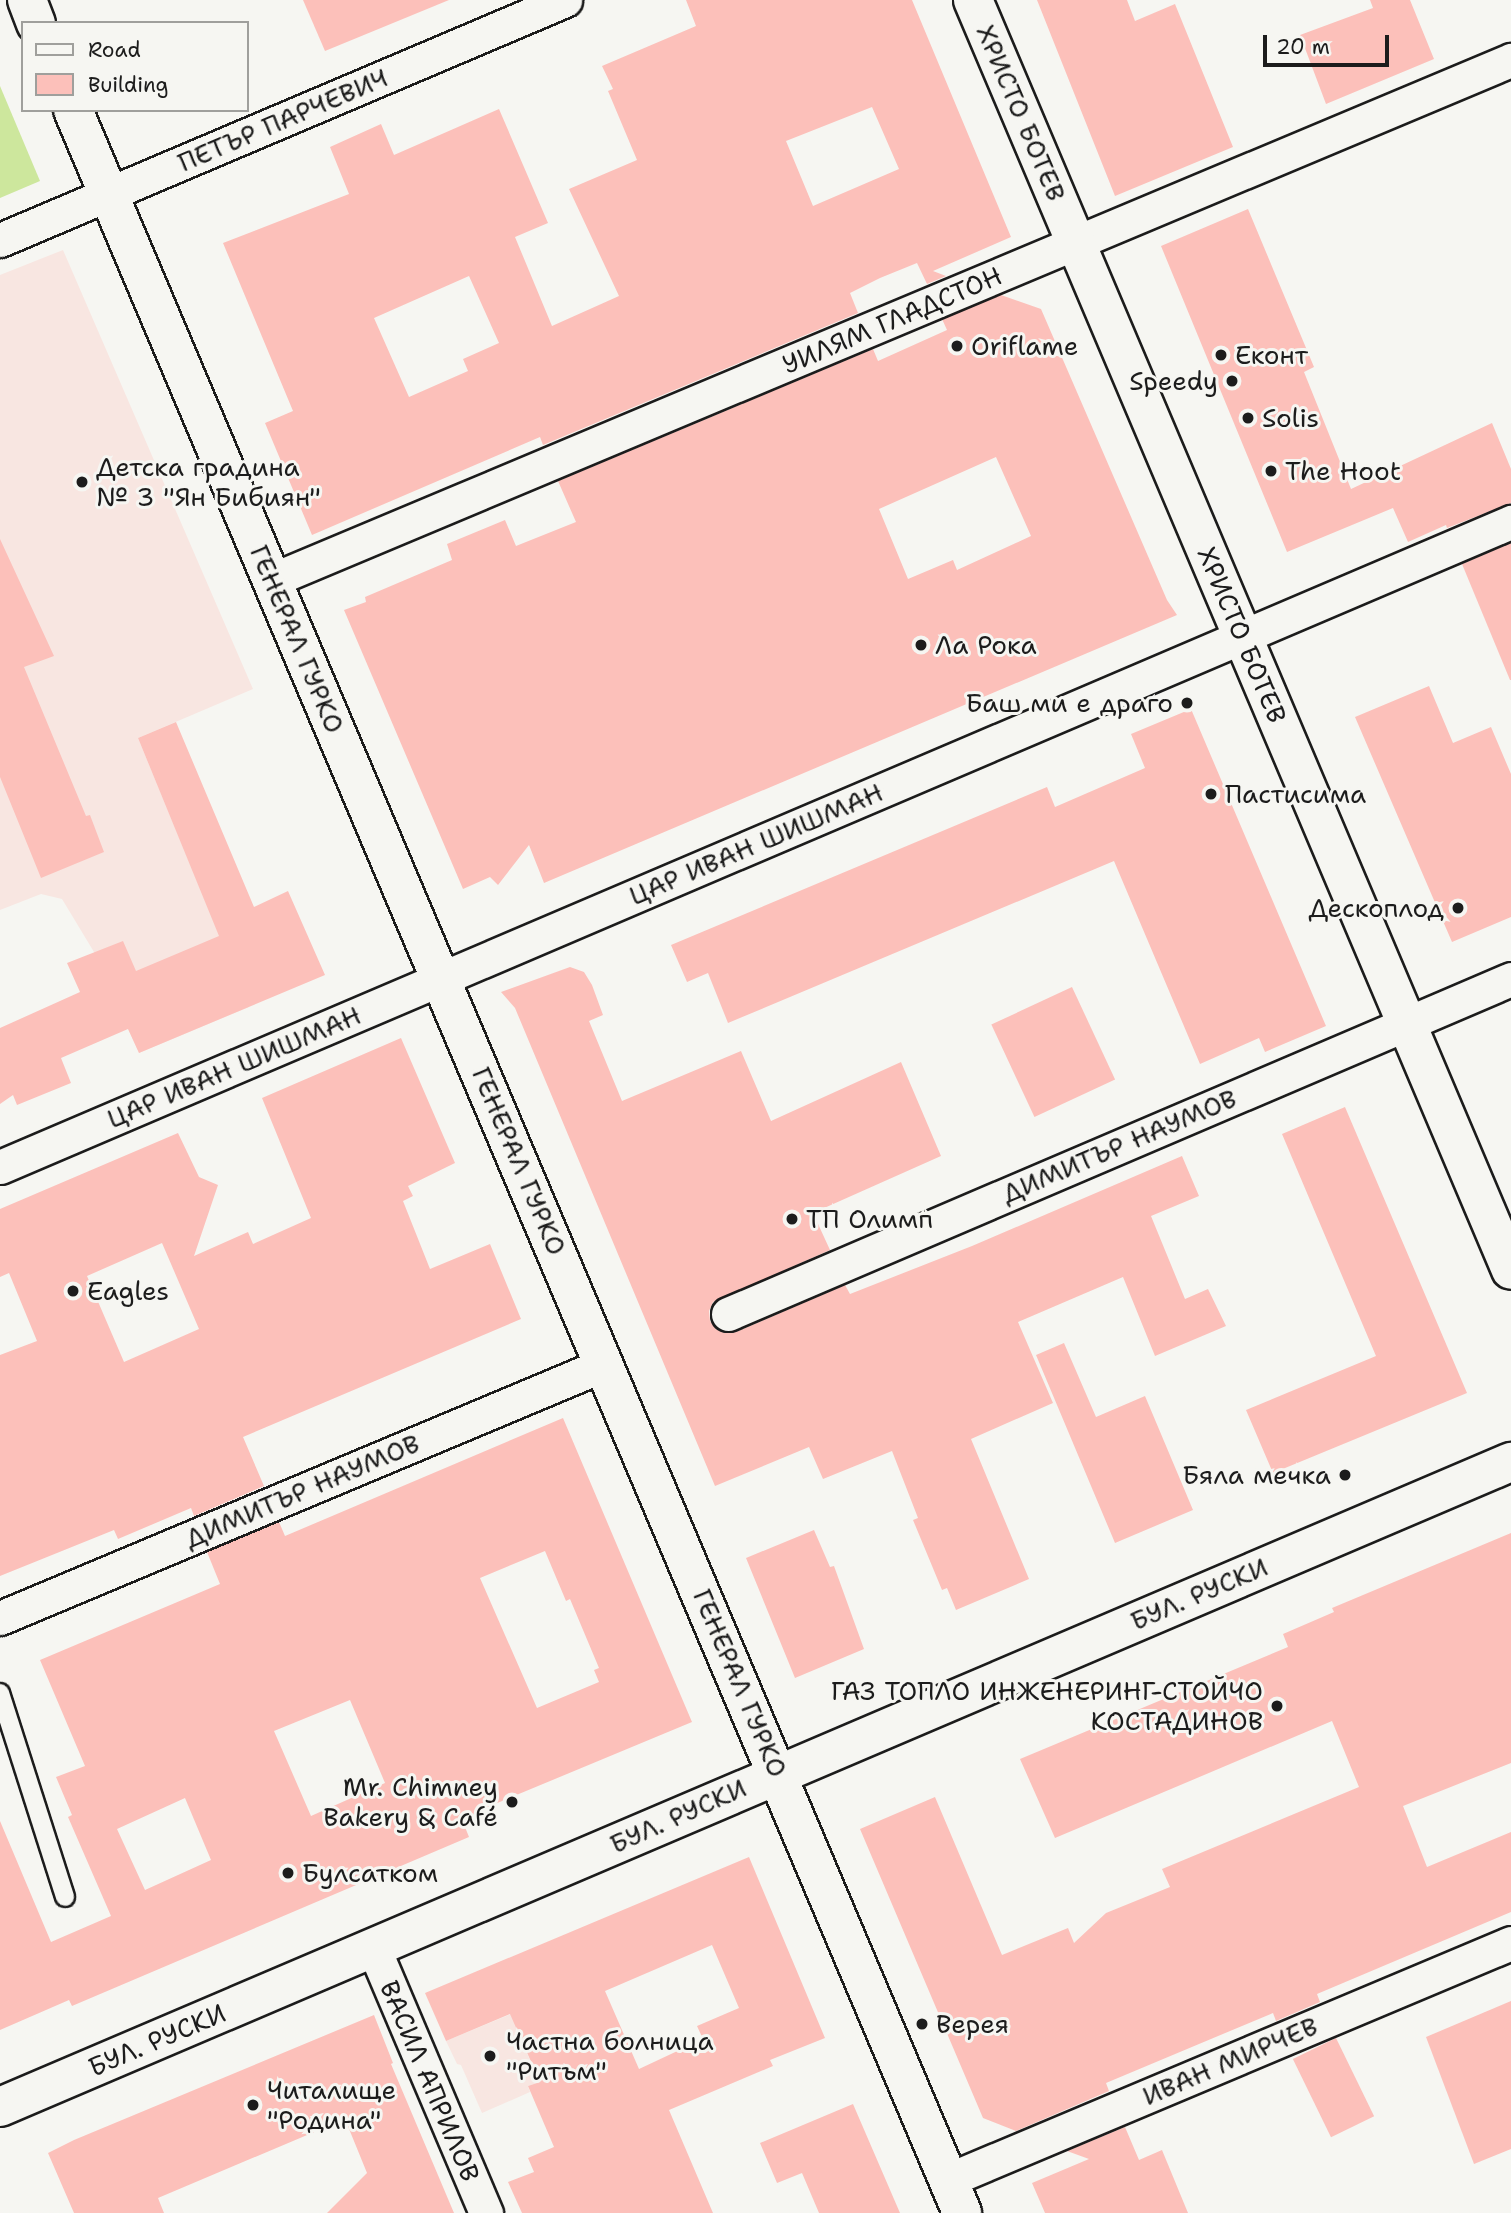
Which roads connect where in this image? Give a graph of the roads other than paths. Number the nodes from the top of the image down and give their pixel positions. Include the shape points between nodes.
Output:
1 (27, 0) edge
2 (565, 0) edge
3 (973, 0) edge
4 (35, 21) edge
5 (1511, 60) edge
6 (75, 112) edge
7 (109, 194) junction
8 (0, 240) edge
9 (1075, 243) junction
10 (1511, 522) edge
11 (272, 580) junction
12 (1243, 636) junction
13 (441, 978) junction
14 (1511, 979) edge
15 (1406, 1023) junction
16 (0, 1167) edge
17 (1511, 1270) edge
18 (728, 1314) dead end
19 (605, 1364) junction
20 (1511, 1462) edge
21 (0, 1618) edge
22 (0, 1693) edge
23 (778, 1773) junction
24 (65, 1897) dead end
25 (1511, 1943) edge
26 (374, 1949) junction
27 (0, 2107) edge
28 (955, 2196) edge
29 (486, 2213) edge

1 - 4 street
2 - 7 street, ПЕТЪР ПАРЧЕВИЧ
3 - 9 street, ХРИСТО БОТЕВ
5 - 9 street, УИЛЯМ ГЛАДСТОН
6 - 7 street, ГЕНЕРАЛ ГУРКО
7 - 8 street, ПЕТЪР ПАРЧЕВИЧ
7 - 11 street, ГЕНЕРАЛ ГУРКО
9 - 11 street, УИЛЯМ ГЛАДСТОН
9 - 12 street, ХРИСТО БОТЕВ
10 - 12 street, ЦАР ИВАН ШИШМАН
11 - 13 street, ГЕНЕРАЛ ГУРКО
12 - 13 street, ЦАР ИВАН ШИШМАН
12 - 15 street, ХРИСТО БОТЕВ
13 - 16 street, ЦАР ИВАН ШИШМАН
13 - 19 street, ГЕНЕРАЛ ГУРКО
14 - 15 street, ДИМИТЪР НАУМОВ
15 - 17 street, ХРИСТО БОТЕВ
15 - 18 street, ДИМИТЪР НАУМОВ
19 - 21 street, ДИМИТЪР НАУМОВ
19 - 23 street, ГЕНЕРАЛ ГУРКО
20 - 23 street, БУЛ. РУСКИ
22 - 24 lane
23 - 26 street, БУЛ. РУСКИ
23 - 28 street, ГЕНЕРАЛ ГУРКО
25 - 28 street, ИВАН МИРЧЕВ
26 - 27 street, БУЛ. РУСКИ
26 - 29 street, ВАСИЛ АПРИЛОВ

